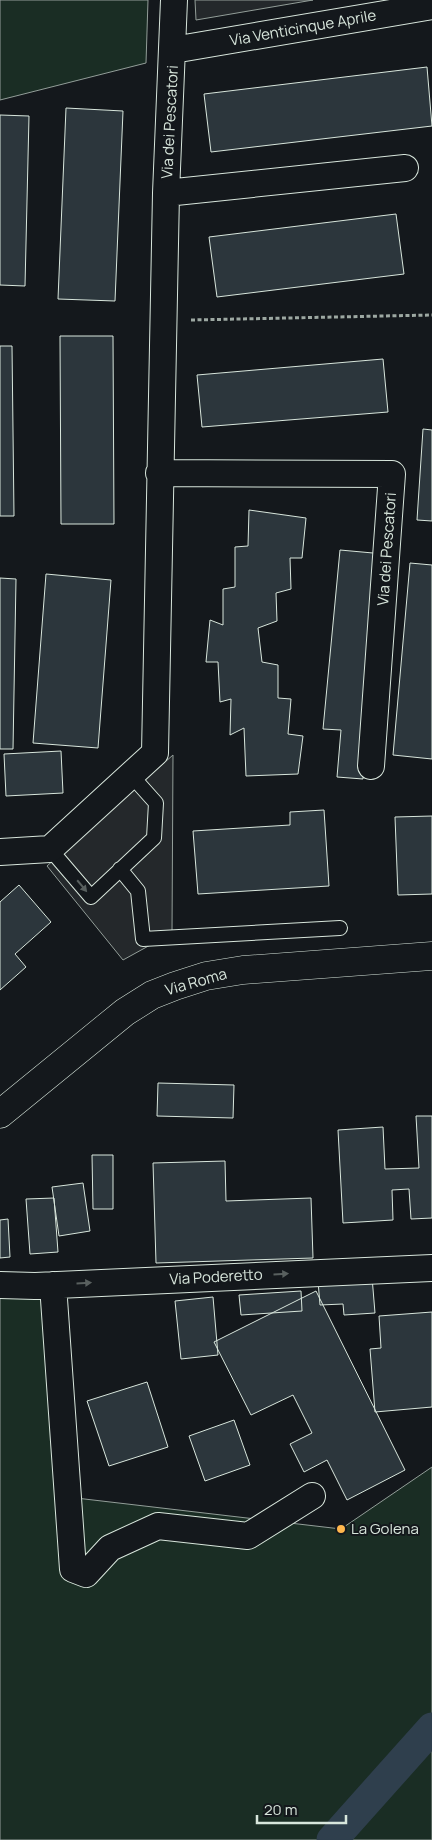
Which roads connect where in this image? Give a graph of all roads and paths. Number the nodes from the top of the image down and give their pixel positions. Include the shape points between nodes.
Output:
1 (174, 0) edge
2 (432, 6) edge
3 (174, 50) junction
4 (405, 168) dead end
5 (166, 193) junction
6 (432, 315) edge
7 (163, 320) junction
8 (159, 473) junction
9 (371, 766) dead end
10 (131, 775) junction
11 (50, 849) junction
12 (0, 852) edge
13 (120, 869) junction
14 (340, 928) dead end
15 (432, 956) edge
16 (0, 1114) edge
17 (432, 1268) edge
18 (0, 1285) edge
19 (53, 1285) junction
20 (312, 1496) dead end

1 - 3 street, Via dei Pescatori
2 - 3 street, Via Venticinque Aprile
3 - 5 street, Via dei Pescatori
4 - 5 street, Via dei Pescatori
5 - 7 street, Via dei Pescatori
6 - 7 path
7 - 8 street, Via dei Pescatori
8 - 9 street, Via dei Pescatori via 392,474
8 - 10 street, Via dei Pescatori via 155,753
10 - 11 street, Via dei Pescatori
10 - 13 lane via 156,803 154,838
11 - 12 street
11 -> 13 lane via 91,897
13 - 14 lane via 138,891 143,939
15 - 16 street, Via Roma via 243,970 206,976 175,986 152,995 125,1012
19 -> 17 street, Via Poderetto
18 - 19 street, Via Poderetto
19 - 20 street via 73,1568 86,1574 110,1548 158,1526 248,1536

